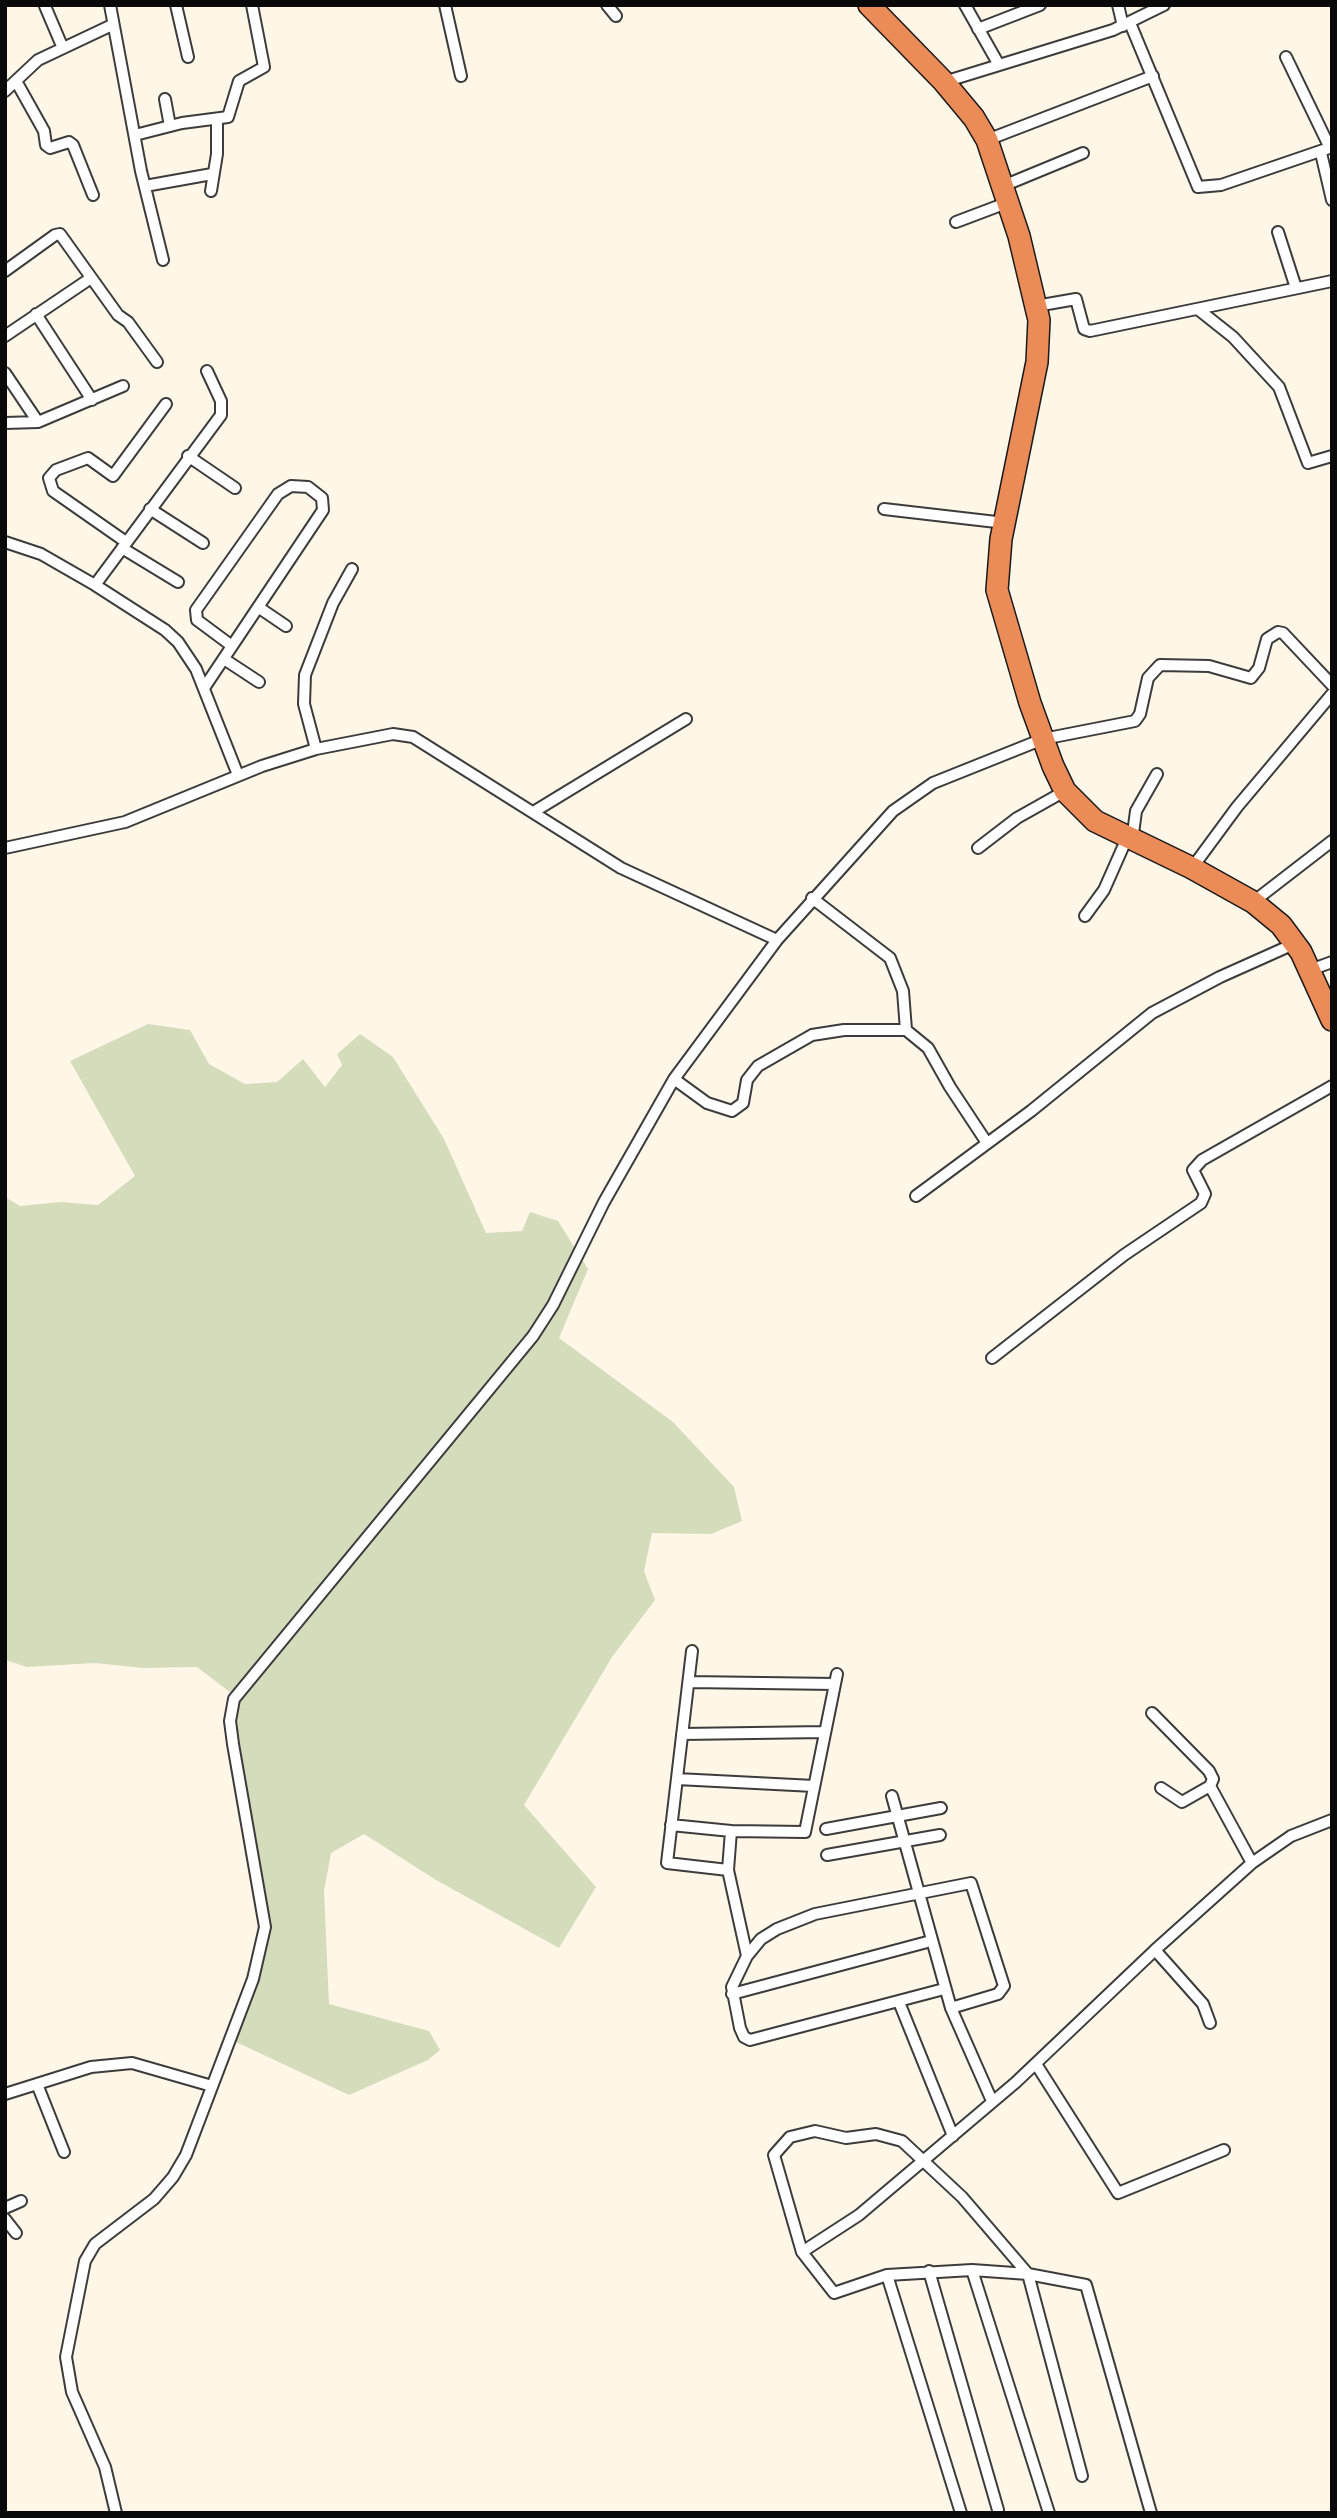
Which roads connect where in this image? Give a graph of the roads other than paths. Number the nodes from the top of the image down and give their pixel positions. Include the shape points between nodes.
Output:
1 (110, 5) edge
2 (176, 5) edge
3 (252, 5) edge
4 (445, 5) edge
5 (607, 5) edge
6 (869, 5) edge
7 (965, 5) edge
8 (1040, 5) edge
9 (1118, 5) edge
10 (46, 6) edge
11 (1159, 6) edge
12 (616, 16) dead end
13 (1126, 24) junction
14 (112, 25) junction
15 (978, 29) junction
16 (62, 46) junction
17 (188, 57) dead end
18 (1286, 57) dead end
19 (999, 65) junction
20 (461, 76) dead end
21 (1153, 76) junction
22 (16, 81) junction
23 (944, 82) junction
24 (5, 91) edge
25 (164, 99) dead end
26 (217, 119) junction
27 (170, 126) junction
28 (135, 135) junction
29 (987, 140) junction
30 (1328, 149) edge
31 (1083, 153) dead end
32 (212, 174) junction
33 (145, 186) junction
34 (211, 191) dead end
35 (1006, 194) junction
36 (93, 195) dead end
37 (1332, 200) edge
38 (956, 222) dead end
39 (1278, 232) dead end
40 (163, 260) dead end
41 (5, 271) edge
42 (90, 278) junction
43 (1332, 281) edge
44 (1296, 288) junction
45 (1036, 306) junction
46 (1199, 310) junction
47 (36, 314) junction
48 (5, 336) edge
49 (157, 362) dead end
50 (207, 371) dead end
51 (5, 373) edge
52 (123, 386) dead end
53 (92, 400) junction
54 (166, 404) dead end
55 (38, 422) junction
56 (5, 423) edge
57 (188, 456) junction
58 (1332, 456) edge
59 (113, 477) junction
60 (105, 487) dead end
61 (235, 488) dead end
62 (150, 509) junction
63 (884, 509) dead end
64 (1005, 523) junction
65 (5, 542) edge
66 (204, 543) dead end
67 (124, 545) junction
68 (352, 569) dead end
69 (178, 582) dead end
70 (95, 585) junction
71 (258, 607) junction
72 (286, 626) dead end
73 (232, 646) junction
74 (224, 659) junction
75 (259, 682) dead end
76 (1332, 685) edge
77 (204, 688) junction
78 (1332, 694) edge
79 (686, 719) dead end
80 (1043, 739) junction
81 (316, 749) junction
82 (1157, 774) dead end
83 (238, 775) junction
84 (1065, 791) junction
85 (536, 811) junction
86 (1130, 839) junction
87 (1332, 841) edge
88 (5, 848) edge
89 (978, 848) dead end
90 (1192, 867) junction
91 (812, 898) junction
92 (1253, 902) junction
93 (1085, 916) dead end
94 (777, 940) junction
95 (1296, 943) junction
96 (1332, 962) edge
97 (1310, 970) junction
98 (1332, 1020) edge
99 (906, 1030) junction
100 (674, 1079) junction
101 (1332, 1086) edge
102 (987, 1143) junction
103 (916, 1196) dead end
104 (992, 1358) dead end
105 (692, 1651) dead end
106 (689, 1682) junction
107 (1152, 1713) dead end
108 (825, 1732) junction
109 (682, 1734) junction
110 (677, 1779) junction
111 (814, 1786) junction
112 (1210, 1786) junction
113 (1161, 1788) dead end
114 (892, 1796) dead end
115 (941, 1808) dead end
116 (897, 1816) junction
117 (1332, 1820) edge
118 (671, 1825) junction
119 (826, 1829) dead end
120 (731, 1831) junction
121 (940, 1835) dead end
122 (905, 1842) junction
123 (827, 1855) dead end
124 (1251, 1863) junction
125 (728, 1870) junction
126 (920, 1894) junction
127 (931, 1941) junction
128 (1155, 1950) junction
129 (747, 1956) junction
130 (944, 1989) junction
131 (732, 1994) junction
132 (899, 2002) junction
133 (950, 2008) junction
134 (1210, 2023) dead end
135 (1037, 2064) junction
136 (37, 2084) junction
137 (212, 2086) junction
138 (5, 2094) edge
139 (992, 2101) junction
140 (953, 2136) junction
141 (1224, 2150) dead end
142 (64, 2152) dead end
143 (924, 2160) junction
144 (21, 2202) dead end
145 (5, 2208) edge
146 (5, 2219) edge
147 (16, 2233) dead end
148 (802, 2252) junction
149 (972, 2270) junction
150 (929, 2271) junction
151 (1028, 2274) junction
152 (887, 2275) junction
153 (1082, 2476) dead end
154 (998, 2510) dead end
155 (116, 2513) edge
156 (961, 2513) edge
157 (1049, 2513) edge
158 (1151, 2513) edge

1 - 14 street
2 - 17 street
3 - 26 street via 264,67 239,81 228,117
4 - 20 street
5 - 12 street
6 - 23 highway
7 - 15 street
8 - 15 street
9 - 13 street
10 - 16 street
11 - 13 street
13 - 19 street
13 - 21 street
14 - 16 street
14 - 28 street
15 - 19 street
16 - 22 street via 29,66
18 - 30 street
19 - 23 street
21 - 29 street
21 - 30 street via 1198,187 1221,185
22 - 24 street
22 - 36 street via 44,131 46,145 72,145
23 - 29 highway
25 - 27 street
26 - 27 street
26 - 32 street
27 - 28 street
28 - 33 street
29 - 35 highway
30 - 37 street
31 - 35 street
32 - 33 street
32 - 34 street
33 - 40 street
35 - 38 street
35 - 45 highway
39 - 44 street
41 - 42 street via 58,233
42 - 47 street
42 - 49 street
43 - 44 street
44 - 46 street
45 - 46 street via 1076,299 1084,329 1090,331
45 - 64 highway via 1037,362
46 - 58 street via 1233,337 1279,387 1308,463
47 - 48 street
47 - 53 street
50 - 57 street via 223,410
51 - 55 street
52 - 53 street
53 - 55 street
54 - 59 street
55 - 56 street
57 - 61 street
57 - 62 street
59 - 60 street
59 - 67 street via 92,460 83,459 56,471 49,484
62 - 66 street
62 - 67 street
63 - 64 street
64 - 80 highway via 997,590
65 - 70 street via 41,554
67 - 69 street
67 - 70 street
68 - 81 street via 333,603 305,676 304,704
70 - 77 street via 178,642
71 - 72 street
71 - 73 street
71 - 73 street via 323,510 322,498 309,487 291,486 278,494 196,610 197,620
73 - 74 street
74 - 75 street
74 - 77 street
76 - 80 street via 1278,632 1267,639 1259,668 1251,678 1209,666 1160,665 1148,678 1135,721
77 - 83 street
78 - 90 street
79 - 85 street
80 - 84 highway
80 - 91 street via 917,792 892,811
81 - 83 street
81 - 85 street via 393,734 413,737
82 - 86 street via 1136,811
83 - 88 street via 125,822
84 - 86 highway via 1095,821
84 - 89 street via 1017,818
85 - 94 street via 621,868
86 - 90 highway
86 - 93 street
87 - 92 street
90 - 92 highway
91 - 94 street
91 - 99 street via 890,958 902,991
92 - 95 highway
94 - 100 street
95 - 97 highway
95 - 102 street via 1152,1013
96 - 97 street
97 - 98 highway
99 - 100 street via 812,1035 758,1066 747,1080 743,1102 732,1111 707,1103
99 - 102 street via 928,1048
100 - 137 street via 533,1336 234,1699 230,1721 233,1744 265,1927 253,1979
101 - 104 street via 1202,1160 1193,1170 1205,1194 1201,1203 1124,1255
102 - 103 street
105 - 106 street
106 - 108 street via 836,1679
106 - 109 street
107 - 112 street via 1205,1765 1213,1779
108 - 109 street
108 - 111 street
109 - 110 street
110 - 111 street
110 - 118 street
111 - 120 street via 805,1832
112 - 113 street via 1182,1802
112 - 124 street
114 - 116 street
115 - 116 street
116 - 119 street
116 - 122 street
117 - 124 street via 1291,1836
118 - 120 street
118 - 125 street via 667,1863
120 - 125 street
121 - 122 street
122 - 123 street
122 - 126 street
124 - 128 street
125 - 129 street
126 - 127 street
126 - 129 street via 815,1914 777,1928
126 - 133 street via 971,1883 1004,1986 998,1994
127 - 130 street
127 - 131 street
128 - 134 street via 1203,2004
128 - 135 street
129 - 131 street via 733,1981
130 - 132 street
130 - 133 street
131 - 132 street via 740,2028 750,2040
132 - 140 street
133 - 139 street
135 - 139 street
135 - 141 street via 1118,2193
136 - 137 street via 91,2067 132,2063
136 - 138 street
136 - 142 street
137 - 155 street via 173,2177 154,2199 95,2244 81,2278 67,2373 105,2467
139 - 140 street
140 - 143 street
143 - 148 street via 841,2228
143 - 148 street via 902,2141 876,2134 846,2138 815,2131 790,2137 774,2154
143 - 151 street
144 - 145 street
146 - 147 street
148 - 152 street via 834,2293
149 - 150 street
149 - 151 street
149 - 157 street
150 - 152 street
150 - 154 street
151 - 153 street
151 - 158 street via 1086,2285
152 - 156 street

